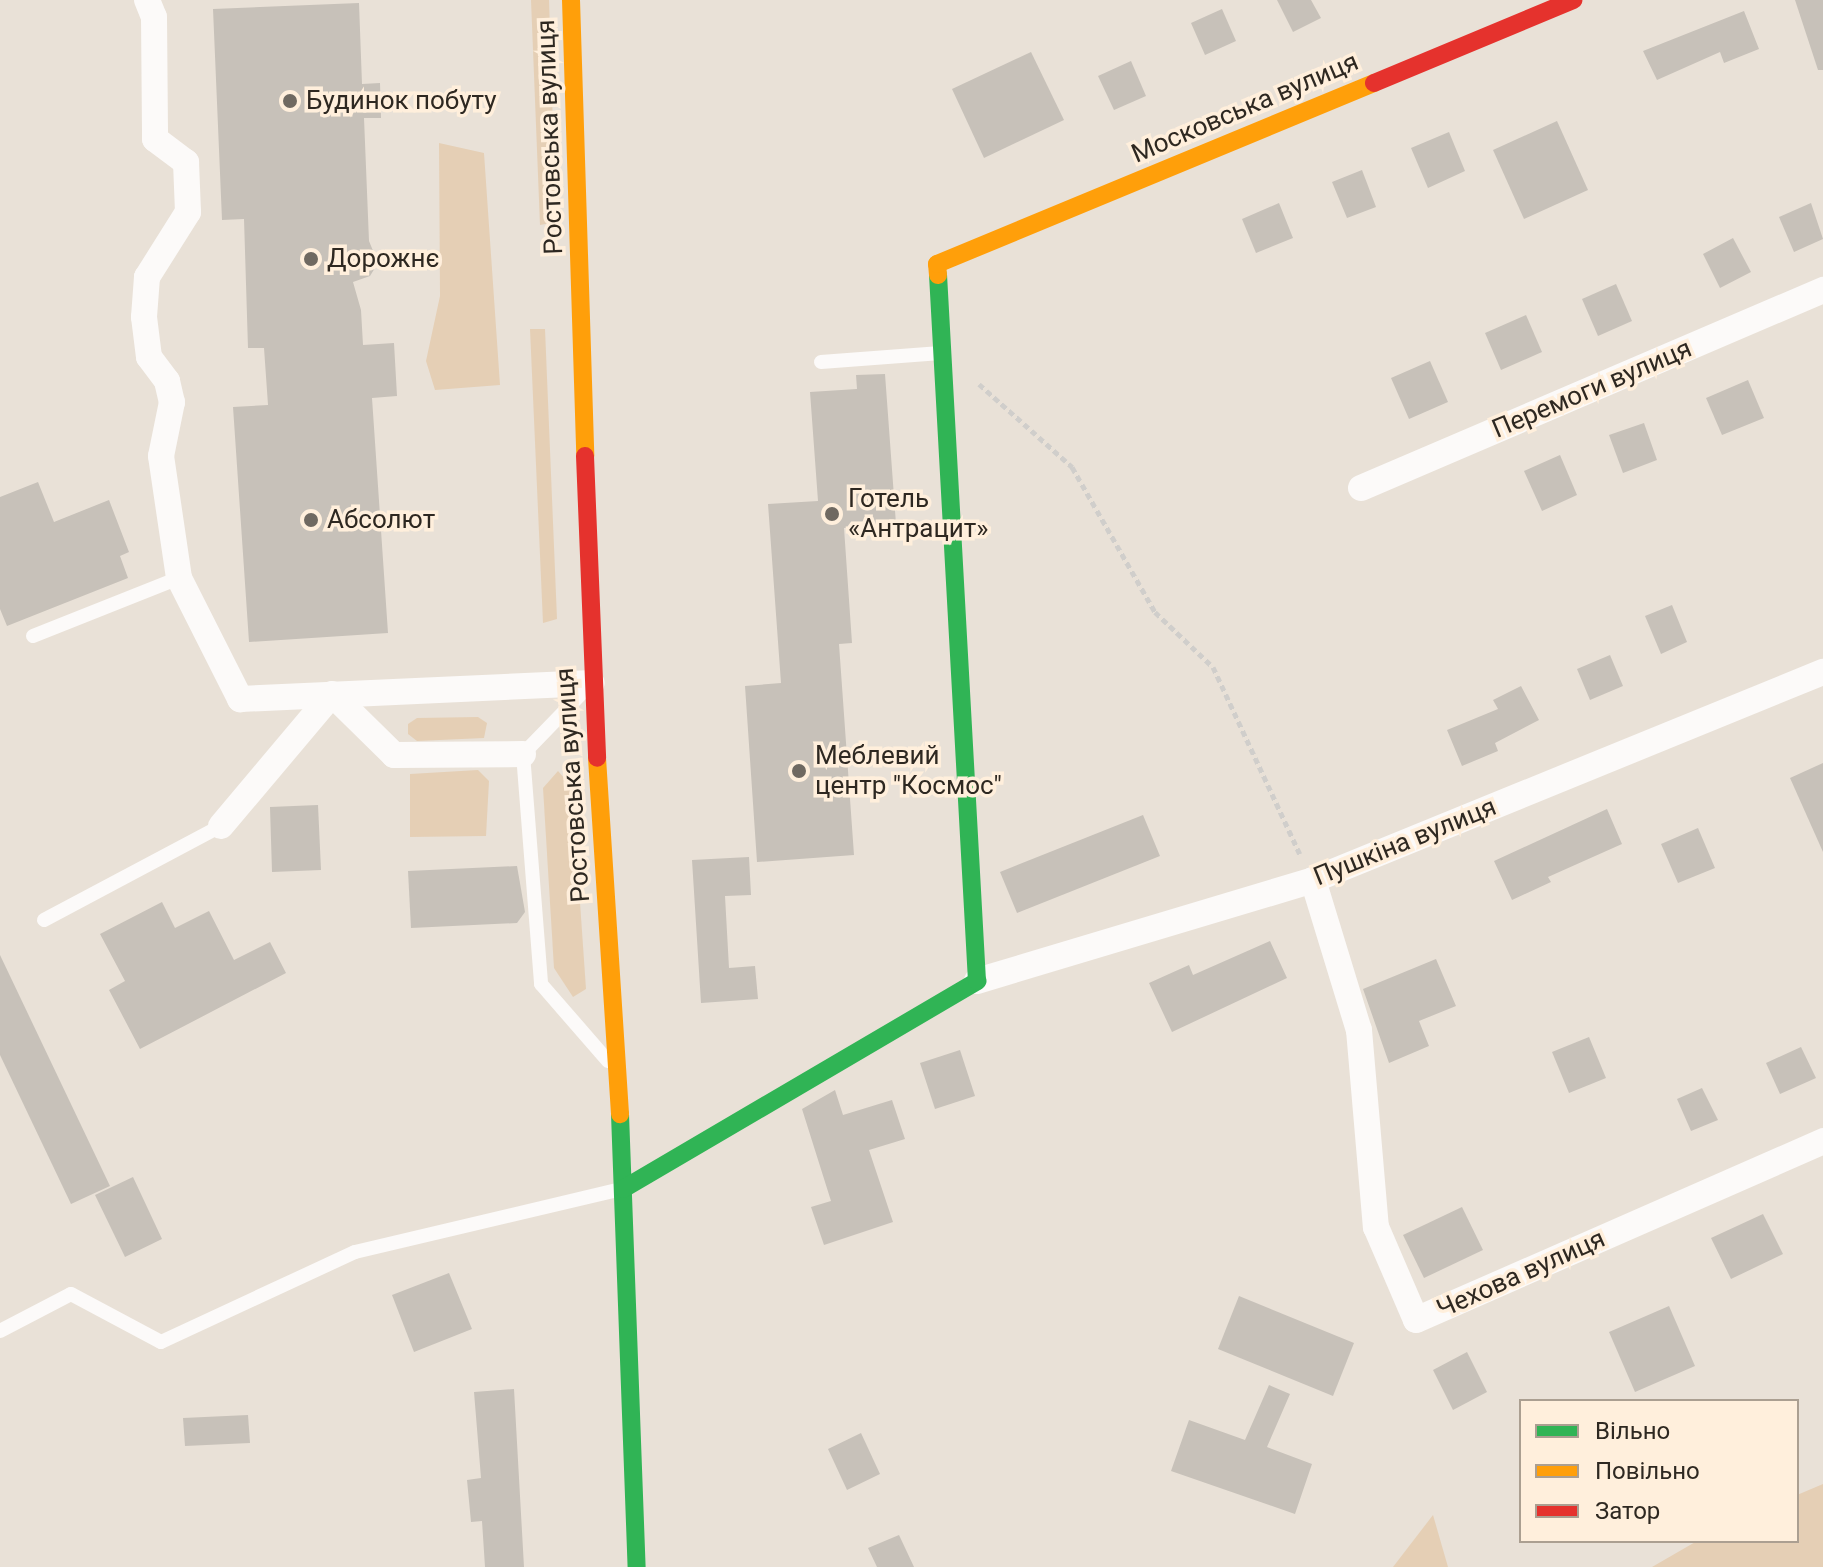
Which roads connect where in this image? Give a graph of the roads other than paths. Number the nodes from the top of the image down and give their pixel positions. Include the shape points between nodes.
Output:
1 (147, 0) edge
2 (571, 0) edge
3 (1573, 0) edge
4 (1823, 290) edge
5 (942, 353) junction
6 (821, 362) dead end
7 (1361, 488) dead end
8 (179, 578) junction
9 (33, 636) dead end
10 (1823, 672) edge
11 (592, 683) junction
12 (332, 694) junction
13 (523, 754) junction
14 (221, 826) joint
15 (1313, 880) junction
16 (44, 920) dead end
17 (977, 981) junction
18 (619, 1074) junction
19 (1823, 1141) edge
20 (623, 1189) junction
21 (0, 1331) edge
22 (637, 1567) edge

1 - 8 street via 154,17 155,139 186,162 188,212 147,277 144,317 149,357 167,381 172,402 161,456
2 - 11 main road, Ростовська вулиця
3 - 5 main road, Московська вулиця via 937,264
4 - 7 street, Перемоги вулиця
5 - 6 lane
5 - 17 main road
8 - 9 lane
8 - 12 street via 240,699
10 - 15 street, Пушкіна вулиця
11 - 12 street
11 - 13 lane
11 - 18 main road, Ростовська вулиця
12 - 13 street via 394,755
12 - 14 street
13 - 18 lane via 541,984
14 - 16 lane
15 - 17 street, Пушкіна вулиця
15 - 19 street, Чехова вулиця via 1359,1030 1376,1227 1416,1320
17 - 20 main road
18 - 20 main road, Ростовська вулиця
20 - 21 lane via 355,1252 161,1342 71,1294
20 - 22 main road, Ростовська вулиця

